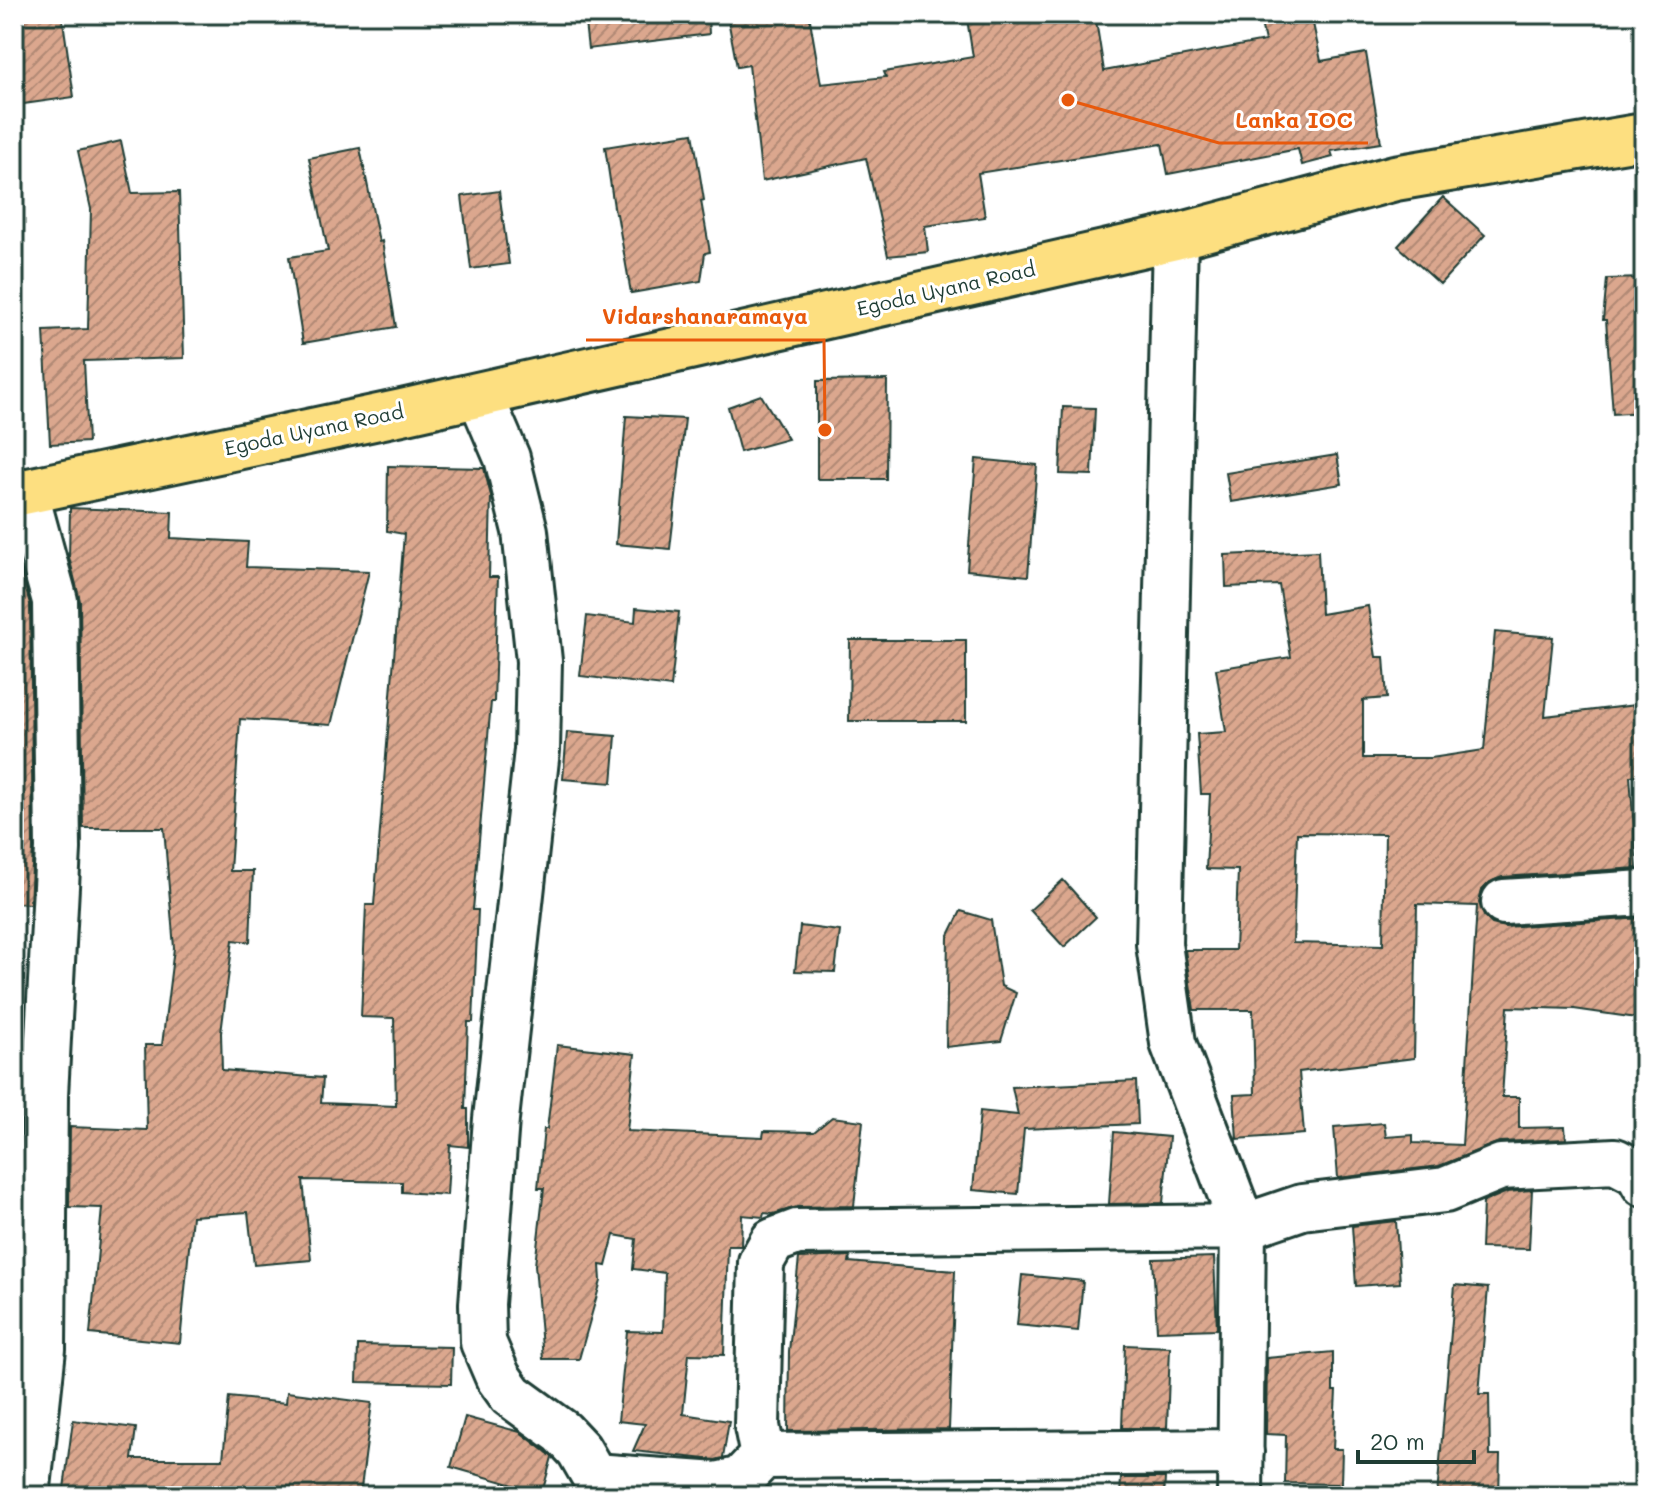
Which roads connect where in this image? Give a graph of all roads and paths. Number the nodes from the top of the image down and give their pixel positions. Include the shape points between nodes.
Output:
1 (1644, 136) edge
2 (1175, 237) junction
3 (480, 395) junction
4 (20, 492) edge
5 (1644, 893) edge
6 (1504, 902) dead end
7 (1644, 1184) edge
8 (1243, 1227) junction
9 (1241, 1452) junction
10 (763, 1456) junction
11 (593, 1486) edge
12 (27, 1496) edge
13 (1240, 1496) edge

1 - 2 main road, Egoda Uyana Road via 1395,178
2 - 3 main road, Egoda Uyana Road
2 - 8 street via 1159,944 1173,1043
3 - 4 main road, Egoda Uyana Road
3 - 11 street via 507,458 525,531 539,661 537,750 496,1119 483,1342 511,1395 579,1450
4 - 12 street via 55,601 58,849 45,1095 43,1349
5 - 6 street
7 - 8 street via 1638,1173 1615,1161 1501,1167 1445,1190 1302,1207
8 - 9 street
8 - 10 street via 797,1232 773,1241 761,1262 757,1426
9 - 10 street
9 - 13 street
10 - 11 street via 741,1479 717,1485

